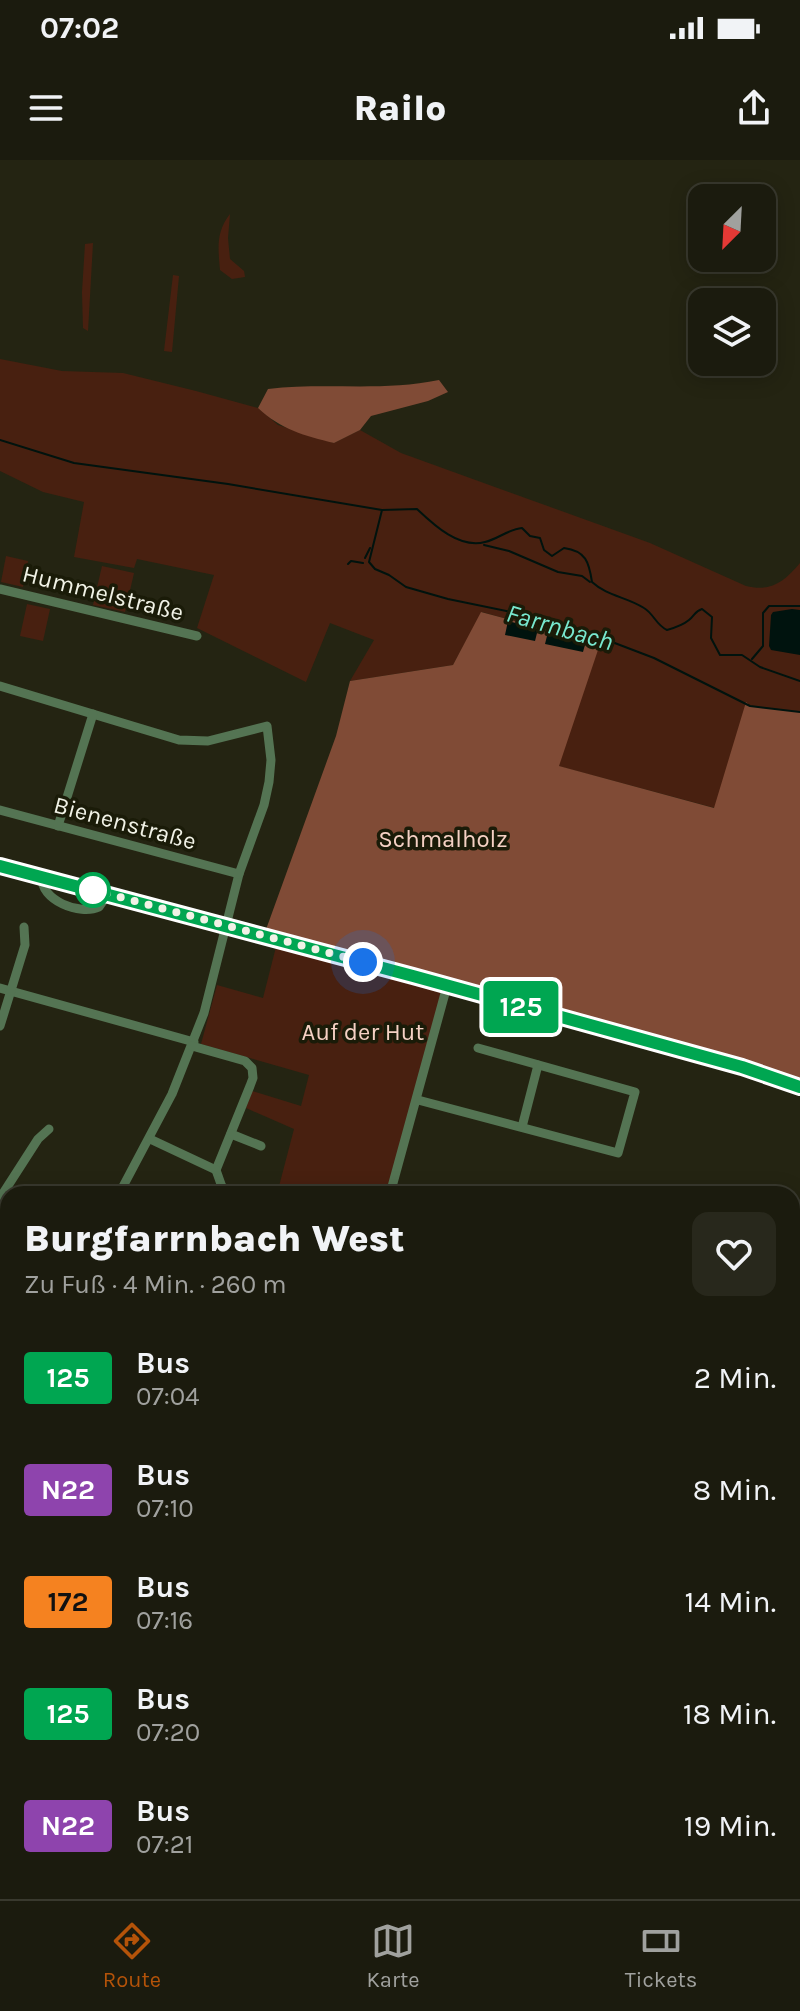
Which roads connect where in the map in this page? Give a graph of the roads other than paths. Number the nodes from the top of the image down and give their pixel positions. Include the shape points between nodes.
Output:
1 (0, 589) edge
2 (197, 636) dead end
3 (0, 686) edge
4 (93, 714) junction
5 (0, 810) edge
6 (58, 826) junction
7 (0, 866) edge
8 (239, 874) junction
9 (42, 877) junction
10 (108, 894) junction
11 (227, 926) junction
12 (24, 927) dead end
13 (447, 986) junction
14 (0, 988) edge
15 (12, 991) junction
16 (0, 1026) edge
17 (193, 1044) junction
18 (478, 1048) dead end
19 (538, 1065) junction
20 (800, 1087) edge
21 (418, 1100) junction
22 (522, 1127) junction
23 (49, 1129) dead end
24 (231, 1134) junction
25 (150, 1139) junction
26 (261, 1146) dead end
27 (216, 1170) junction
28 (9, 1186) edge
29 (124, 1186) edge
30 (219, 1186) edge
31 (392, 1186) edge

1 - 2 street, Hummelstraße
3 - 4 street
4 - 6 street
4 - 8 street via 188,741 232,737 267,726 269,782
5 - 6 street, Bienenstraße
6 - 8 street, Bienenstraße
7 - 9 street
8 - 11 street
9 - 10 street
9 - 10 street via 42,888 52,898 86,910 99,907
10 - 11 street
11 - 13 street
11 - 17 street
12 - 15 street via 25,945
13 - 20 street
13 - 21 street
14 - 15 street
15 - 16 street
15 - 17 street
17 - 24 street via 252,1068
17 - 25 street
18 - 19 street
19 - 22 street
19 - 22 street via 635,1092 618,1153
21 - 22 street
21 - 31 street
23 - 28 street
24 - 26 street
24 - 27 street
25 - 27 street
25 - 29 street
27 - 30 street

